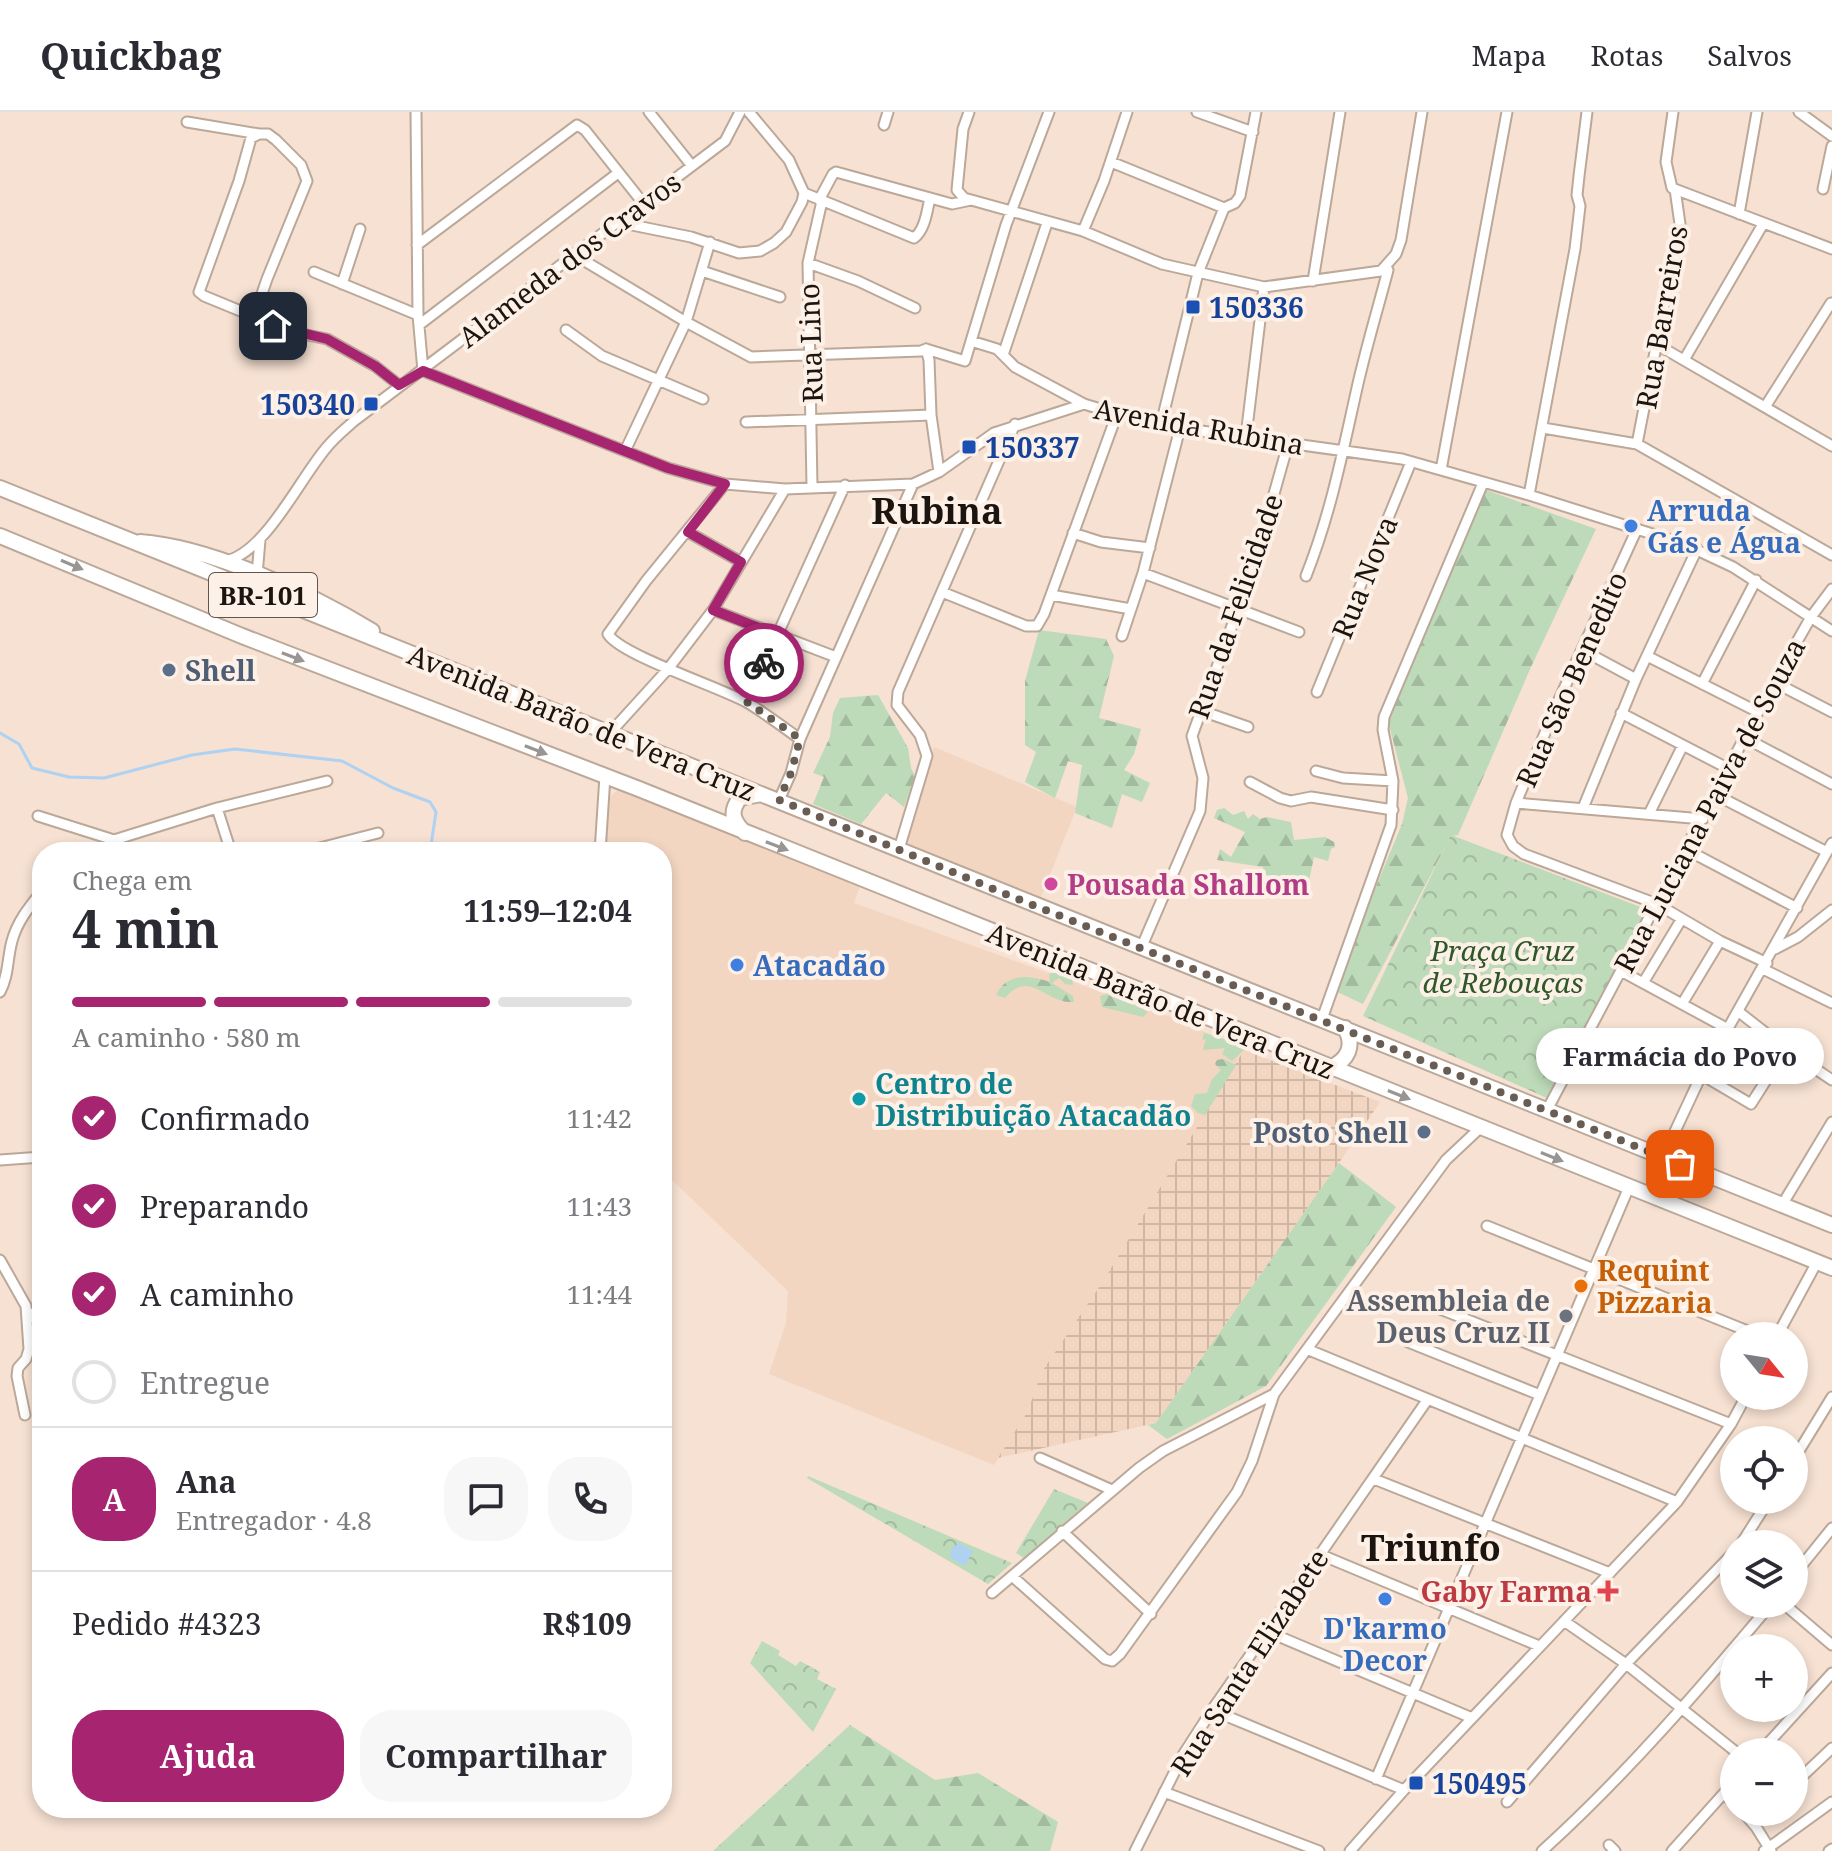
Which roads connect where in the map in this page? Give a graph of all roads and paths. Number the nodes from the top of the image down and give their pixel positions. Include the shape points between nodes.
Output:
1 (416, 112) edge
2 (649, 112) edge
3 (749, 112) edge
4 (888, 112) edge
5 (969, 112) edge
6 (1049, 112) edge
7 (1127, 112) edge
8 (1197, 112) edge
9 (1256, 112) edge
10 (1340, 112) edge
11 (1422, 112) edge
12 (1507, 112) edge
13 (1587, 112) edge
14 (1673, 112) edge
15 (1757, 112) edge
16 (1799, 112) edge
17 (737, 114) edge
18 (187, 122) dead end
19 (884, 125) dead end
20 (1253, 132) junction
21 (259, 134) junction
22 (1832, 136) edge
23 (1832, 146) edge
24 (1111, 162) junction
25 (692, 166) junction
26 (618, 173) junction
27 (1672, 185) junction
28 (1823, 189) dead end
29 (804, 193) junction
30 (930, 198) junction
31 (971, 200) junction
32 (821, 201) junction
33 (643, 203) junction
34 (1224, 208) junction
35 (1012, 210) junction
36 (1739, 214) junction
37 (617, 222) junction
38 (1047, 223) junction
39 (1763, 224) junction
40 (360, 229) dead end
41 (1083, 231) junction
42 (710, 242) junction
43 (417, 245) junction
44 (1832, 249) edge
45 (573, 254) junction
46 (808, 263) junction
47 (702, 271) junction
48 (1385, 271) junction
49 (314, 272) dead end
50 (1198, 273) junction
51 (1313, 281) junction
52 (342, 284) junction
53 (1264, 287) junction
54 (780, 297) dead end
55 (1831, 303) edge
56 (915, 308) dead end
57 (254, 317) junction
58 (419, 320) junction
59 (686, 322) junction
60 (566, 330) dead end
61 (971, 341) junction
62 (1656, 344) junction
63 (926, 349) junction
64 (808, 355) junction
65 (1003, 355) junction
66 (1684, 360) junction
67 (423, 371) junction
68 (658, 382) junction
69 (399, 385) junction
70 (703, 399) dead end
71 (1084, 404) junction
72 (1765, 407) junction
73 (1117, 414) junction
74 (931, 415) junction
75 (812, 420) junction
76 (746, 422) dead end
77 (1015, 424) junction
78 (1161, 424) junction
79 (1180, 428) junction
80 (1543, 428) junction
81 (1246, 436) junction
82 (1288, 444) junction
83 (1637, 444) junction
84 (1832, 446) edge
85 (1345, 450) junction
86 (625, 451) junction
87 (1411, 462) junction
88 (1441, 470) junction
89 (939, 472) junction
90 (1483, 483) junction
91 (725, 484) junction
92 (913, 484) junction
93 (845, 485) junction
94 (812, 487) junction
95 (0, 488) edge
96 (785, 489) junction
97 (1529, 495) junction
98 (1637, 529) junction
99 (688, 532) junction
100 (1073, 533) junction
101 (0, 536) edge
102 (260, 540) junction
103 (126, 541) junction
104 (1150, 548) junction
105 (1697, 549) junction
106 (1832, 555) edge
107 (223, 562) junction
108 (741, 562) junction
109 (1143, 573) junction
110 (257, 575) junction
111 (1306, 576) dead end
112 (1756, 580) junction
113 (1832, 589) edge
114 (942, 592) junction
115 (1051, 595) junction
116 (1131, 609) junction
117 (1239, 609) junction
118 (713, 610) junction
119 (1811, 617) junction
120 (1832, 631) edge
121 (1299, 632) dead end
122 (777, 635) junction
123 (1122, 636) dead end
124 (399, 649) junction
125 (1582, 650) junction
126 (1647, 656) junction
127 (836, 657) junction
128 (668, 669) junction
129 (1636, 679) junction
130 (1774, 682) junction
131 (1702, 684) junction
132 (1317, 692) dead end
133 (747, 702) junction
134 (1199, 710) junction
135 (1758, 712) junction
136 (1832, 712) edge
137 (1621, 713) junction
138 (1248, 727) dead end
139 (609, 734) junction
140 (1745, 738) junction
141 (800, 739) junction
142 (1683, 745) junction
143 (1729, 769) junction
144 (1316, 771) dead end
145 (605, 776) junction
146 (327, 781) dead end
147 (1393, 781) junction
148 (1250, 782) dead end
149 (1832, 784) edge
150 (1716, 795) junction
151 (772, 797) junction
152 (1516, 803) junction
153 (217, 808) junction
154 (1583, 808) junction
155 (1393, 810) junction
156 (1649, 814) junction
157 (38, 816) dead end
158 (1703, 819) junction
159 (378, 833) dead end
160 (746, 834) junction
161 (114, 840) joint
162 (228, 842) edge
163 (343, 842) edge
164 (601, 842) edge
165 (1830, 848) edge
166 (899, 849) junction
167 (1687, 850) junction
168 (32, 904) edge
169 (1657, 904) junction
170 (1797, 908) junction
171 (1832, 910) edge
172 (1681, 920) junction
173 (1720, 941) junction
174 (1142, 946) junction
175 (1775, 949) junction
176 (1765, 966) junction
177 (1621, 971) junction
178 (1643, 983) junction
179 (0, 992) edge
180 (1832, 1003) edge
181 (1682, 1004) junction
182 (1739, 1012) junction
183 (1322, 1019) junction
184 (1345, 1028) junction
185 (1728, 1029) junction
186 (1586, 1036) junction
187 (1786, 1049) junction
188 (1330, 1068) junction
189 (1700, 1078) junction
190 (1832, 1080) edge
191 (1547, 1110) junction
192 (1831, 1127) edge
193 (1480, 1128) junction
194 (1663, 1157) junction
195 (32, 1158) edge
196 (0, 1160) edge
197 (1629, 1187) junction
198 (1782, 1205) junction
199 (1832, 1225) edge
200 (1487, 1226) dead end
201 (0, 1260) edge
202 (1817, 1262) junction
203 (1832, 1268) edge
204 (1593, 1269) junction
205 (1435, 1307) dead end
206 (27, 1311) junction
207 (32, 1315) edge
208 (1725, 1322) edge
209 (1785, 1322) edge
210 (1408, 1342) dead end
211 (1309, 1350) junction
212 (1556, 1356) junction
213 (1274, 1394) junction
214 (1540, 1395) junction
215 (1832, 1397) edge
216 (1428, 1399) junction
217 (1738, 1410) edge
218 (25, 1415) dead end
219 (1731, 1424) junction
220 (1808, 1436) edge
221 (1522, 1438) junction
222 (1040, 1458) dead end
223 (1374, 1479) junction
224 (1112, 1490) junction
225 (1677, 1502) junction
226 (1486, 1523) junction
227 (1832, 1528) edge
228 (1062, 1531) junction
229 (1319, 1554) junction
230 (1808, 1558) edge
231 (1720, 1570) edge
232 (1610, 1573) junction
233 (1012, 1576) junction
234 (992, 1593) dead end
235 (1451, 1608) junction
236 (1151, 1614) junction
237 (1759, 1618) edge
238 (1800, 1618) edge
239 (1564, 1621) junction
240 (1266, 1631) junction
241 (1832, 1645) edge
242 (1539, 1646) junction
243 (1626, 1664) junction
244 (1832, 1673) edge
245 (1414, 1692) junction
246 (1682, 1707) junction
247 (1212, 1710) junction
248 (1472, 1718) junction
249 (1773, 1738) edge
250 (1720, 1739) edge
251 (1832, 1748) edge
252 (1808, 1771) edge
253 (1376, 1779) junction
254 (1404, 1790) junction
255 (1164, 1792) junction
256 (1720, 1798) edge
257 (1507, 1802) dead end
258 (1832, 1802) edge
259 (1754, 1826) edge
260 (1768, 1850) edge
261 (1135, 1851) edge
262 (1319, 1851) edge
263 (1350, 1851) edge
264 (1542, 1851) edge
265 (1672, 1851) edge

1 - 43 street
2 - 25 street
3 - 29 street via 789,160
4 - 19 street
5 - 31 street via 957,190
6 - 35 street
7 - 24 street
8 - 20 street
9 - 20 street
10 - 51 street
11 - 48 street via 1401,240
12 - 88 street
13 - 80 street via 1575,249
14 - 27 street, Rua Barreiros via 1666,162
15 - 36 street
16 - 22 street
17 - 25 street, Alameda dos Cravos via 725,141
18 - 21 street
20 - 34 street via 1240,196
21 - 57 street via 284,146 307,181
21 - 57 street via 248,142 199,292
23 - 28 street
24 - 34 street
24 - 41 street
25 - 33 street, Alameda dos Cravos
26 - 33 street
26 - 43 street via 577,125
26 - 58 street
27 - 36 street
27 - 62 street, Rua Barreiros via 1680,224
29 - 32 street
29 - 42 street via 786,232 760,251 739,253
30 - 31 street via 952,204
30 - 32 street via 836,172
30 - 32 street via 914,238
31 - 35 street
32 - 46 street, Rua Lino
33 - 37 street, Alameda dos Cravos
34 - 50 street
35 - 38 street
35 - 61 street
36 - 39 street
37 - 42 street
37 - 45 street, Alameda dos Cravos
38 - 41 street
38 - 65 street
39 - 44 street
39 - 66 street
40 - 52 street
41 - 50 street
42 - 47 street
43 - 58 street
45 - 59 street
45 - 67 street, Alameda dos Cravos
46 - 56 street
46 - 64 street, Rua Lino
47 - 54 street
47 - 59 street
48 - 51 street
48 - 85 street
49 - 52 street
50 - 53 street
50 - 78 street
51 - 53 street
52 - 58 street
53 - 81 street
55 - 72 street
57 - 69 street via 327,339
58 - 67 street
59 - 64 street via 751,357
59 - 68 street
60 - 68 street via 602,356
61 - 63 street via 965,361
61 - 65 street
62 - 66 street
62 - 83 street, Rua Barreiros
63 - 64 street
63 - 74 street
64 - 75 street, Rua Lino
65 - 71 street via 1015,367
66 - 72 street
67 - 69 street, Alameda dos Cravos
67 - 86 street, Avenida Rubina
68 - 70 street
68 - 86 street
69 - 102 street, Alameda dos Cravos via 328,445
71 - 73 street, Avenida Rubina
71 - 77 street, Avenida Rubina
72 - 84 street
73 - 78 street, Avenida Rubina
73 - 100 street
74 - 75 street
74 - 89 street
75 - 76 street
75 - 94 street, Rua Lino
77 - 89 street, Avenida Rubina
77 - 114 street
78 - 79 street, Avenida Rubina
79 - 81 street, Avenida Rubina
79 - 104 street
80 - 83 street
80 - 97 street
81 - 82 street, Avenida Rubina
82 - 85 street, Avenida Rubina
82 - 117 street, Rua da Felicidade
83 - 106 street
85 - 87 street, Avenida Rubina
85 - 111 street
86 - 91 street, Avenida Rubina
87 - 88 street, Avenida Rubina
87 - 132 street, Rua Nova
88 - 90 street, Avenida Rubina
89 - 92 street, Avenida Rubina
90 - 97 street, Avenida Rubina
90 - 147 street via 1384,717
91 - 96 street, Avenida Rubina
91 - 99 street
92 - 93 street, Avenida Rubina
92 - 127 street
93 - 94 street, Avenida Rubina
93 - 122 street
94 - 96 street, Avenida Rubina
95 - 103 highway, Avenida Barão de Vera Cruz / BR-101
96 - 108 street
97 - 98 street, Avenida Rubina
98 - 105 street, Avenida Rubina
98 - 125 street, Rua São Benedito
99 - 108 street
99 - 128 street via 608,634
100 - 104 street
100 - 115 street
101 -> 145 highway, Avenida Barão de Vera Cruz / BR-101
102 - 107 street, Alameda dos Cravos via 238,558
102 - 110 street
103 - 107 highway via 169,544
103 - 124 highway, Avenida Barão de Vera Cruz / BR-101
104 - 109 street
105 - 112 street, Avenida Rubina
105 - 126 street
107 - 110 highway
108 - 118 street
109 - 116 street
109 - 117 street
110 - 124 highway via 343,613
112 - 119 street, Avenida Rubina
112 - 131 street
113 - 119 street, Rua Luciana Paiva de Souza
114 - 115 street via 1032,628 1041,622
114 - 166 street via 896,699 927,756
115 - 116 street
116 - 123 street
117 - 121 street
117 - 134 street, Rua da Felicidade
118 - 122 street
118 - 128 street
119 - 120 street, Avenida Rubina
119 - 130 street, Rua Luciana Paiva de Souza
122 - 127 street
122 - 133 street
124 - 139 highway, Avenida Barão de Vera Cruz / BR-101
125 - 129 street
125 - 152 street, Rua São Benedito
126 - 129 street
126 - 131 street
127 - 141 street
128 - 133 street
128 - 139 street
129 - 137 street
130 - 135 street, Rua Luciana Paiva de Souza
130 - 136 street
131 - 135 street
133 - 141 street
134 - 138 street
134 - 174 street, Rua da Felicidade via 1191,742 1203,778 1203,799
135 - 140 street, Rua Luciana Paiva de Souza
137 - 142 street
137 - 154 street
139 - 151 highway, Avenida Barão de Vera Cruz / BR-101
140 - 143 street, Rua Luciana Paiva de Souza
140 - 149 street
141 - 151 street via 791,773
142 - 143 street
142 - 156 street
143 - 150 street, Rua Luciana Paiva de Souza
144 - 147 street
145 - 160 highway, Avenida Barão de Vera Cruz / BR-101
145 - 164 street
146 - 153 street
147 - 155 street
148 - 155 street via 1291,801 1311,797
150 - 158 street, Rua Luciana Paiva de Souza
150 - 165 street
151 - 160 highway via 751,794 733,807 736,824
151 - 166 highway, Avenida Barão de Vera Cruz / BR-101
152 - 154 street
152 - 169 street, Rua São Benedito via 1509,842 1524,854
153 - 161 street
153 - 162 street
154 - 156 street
155 - 183 street
156 - 158 street
157 - 161 street
158 - 167 street, Rua Luciana Paiva de Souza
159 - 163 street
160 -> 188 highway, Avenida Barão de Vera Cruz / BR-101
165 - 170 street
166 - 174 highway, Avenida Barão de Vera Cruz / BR-101
167 - 169 street, Rua Luciana Paiva de Souza
167 - 170 street
168 - 179 street via 15,933
169 - 172 street
169 - 177 street, Rua Luciana Paiva de Souza
170 - 175 street
171 - 175 street
172 - 173 street
172 - 178 street
173 - 176 street
173 - 181 street
174 - 183 highway, Avenida Barão de Vera Cruz / BR-101
175 - 176 street
176 - 180 street
176 - 182 street
177 - 178 street
177 - 186 street, Rua Luciana Paiva de Souza
178 - 181 street
181 - 185 street
182 - 185 street
182 - 187 street
183 - 184 highway, Avenida Barão de Vera Cruz / BR-101
184 - 188 highway via 1351,1043 1348,1054
184 - 191 highway, Avenida Barão de Vera Cruz / BR-101
185 - 189 street
186 - 189 street
186 - 191 street, Rua Luciana Paiva de Souza
187 - 189 street via 1750,1104
187 - 190 street
188 -> 193 highway, Avenida Barão de Vera Cruz / BR-101
189 - 194 street
191 - 194 highway, Avenida Barão de Vera Cruz / BR-101
192 - 198 street
193 -> 197 highway, Avenida Barão de Vera Cruz / BR-101
193 - 211 street via 1446,1160
194 - 198 highway, Avenida Barão de Vera Cruz / BR-101
195 - 196 street
197 - 202 highway, Avenida Barão de Vera Cruz / BR-101
197 - 204 street
198 - 199 highway, Avenida Barão de Vera Cruz / BR-101
200 - 204 street
201 - 206 street
202 - 203 highway, Avenida Barão de Vera Cruz / BR-101
202 - 209 street
204 - 208 street
204 - 212 street
205 - 212 street
206 - 207 street
206 - 218 street via 29,1349 17,1376
210 - 214 street
211 - 213 street
211 - 216 street
212 - 214 street
212 - 219 street
213 - 224 street via 1163,1451
213 - 236 street via 1237,1492
214 - 221 street
215 - 220 street
216 - 221 street
216 - 223 street, Rua Santa Elizabete
217 - 219 street
219 - 225 street
221 - 225 street
221 - 226 street
222 - 224 street
223 - 226 street
223 - 229 street, Rua Santa Elizabete
224 - 228 street
225 - 232 street
226 - 232 street
226 - 235 street
227 - 230 street
228 - 233 street
228 - 236 street
229 - 235 street
229 - 240 street, Rua Santa Elizabete
231 - 243 street
232 - 239 street
233 - 234 street
233 - 236 street via 1112,1661
235 - 242 street
235 - 245 street
237 - 246 street
238 - 241 street
239 - 242 street
239 - 243 street
240 - 245 street
240 - 247 street, Rua Santa Elizabete
242 - 248 street
243 - 246 street
243 - 257 street
244 - 249 street
245 - 248 street
245 - 253 street
246 - 250 street
246 - 264 street
247 - 253 street
247 - 255 street, Rua Santa Elizabete
248 - 254 street
251 - 252 street
253 - 254 street
254 - 263 street
255 - 261 street, Rua Santa Elizabete
255 - 262 street
256 - 265 street
258 - 260 street
259 - 260 street

